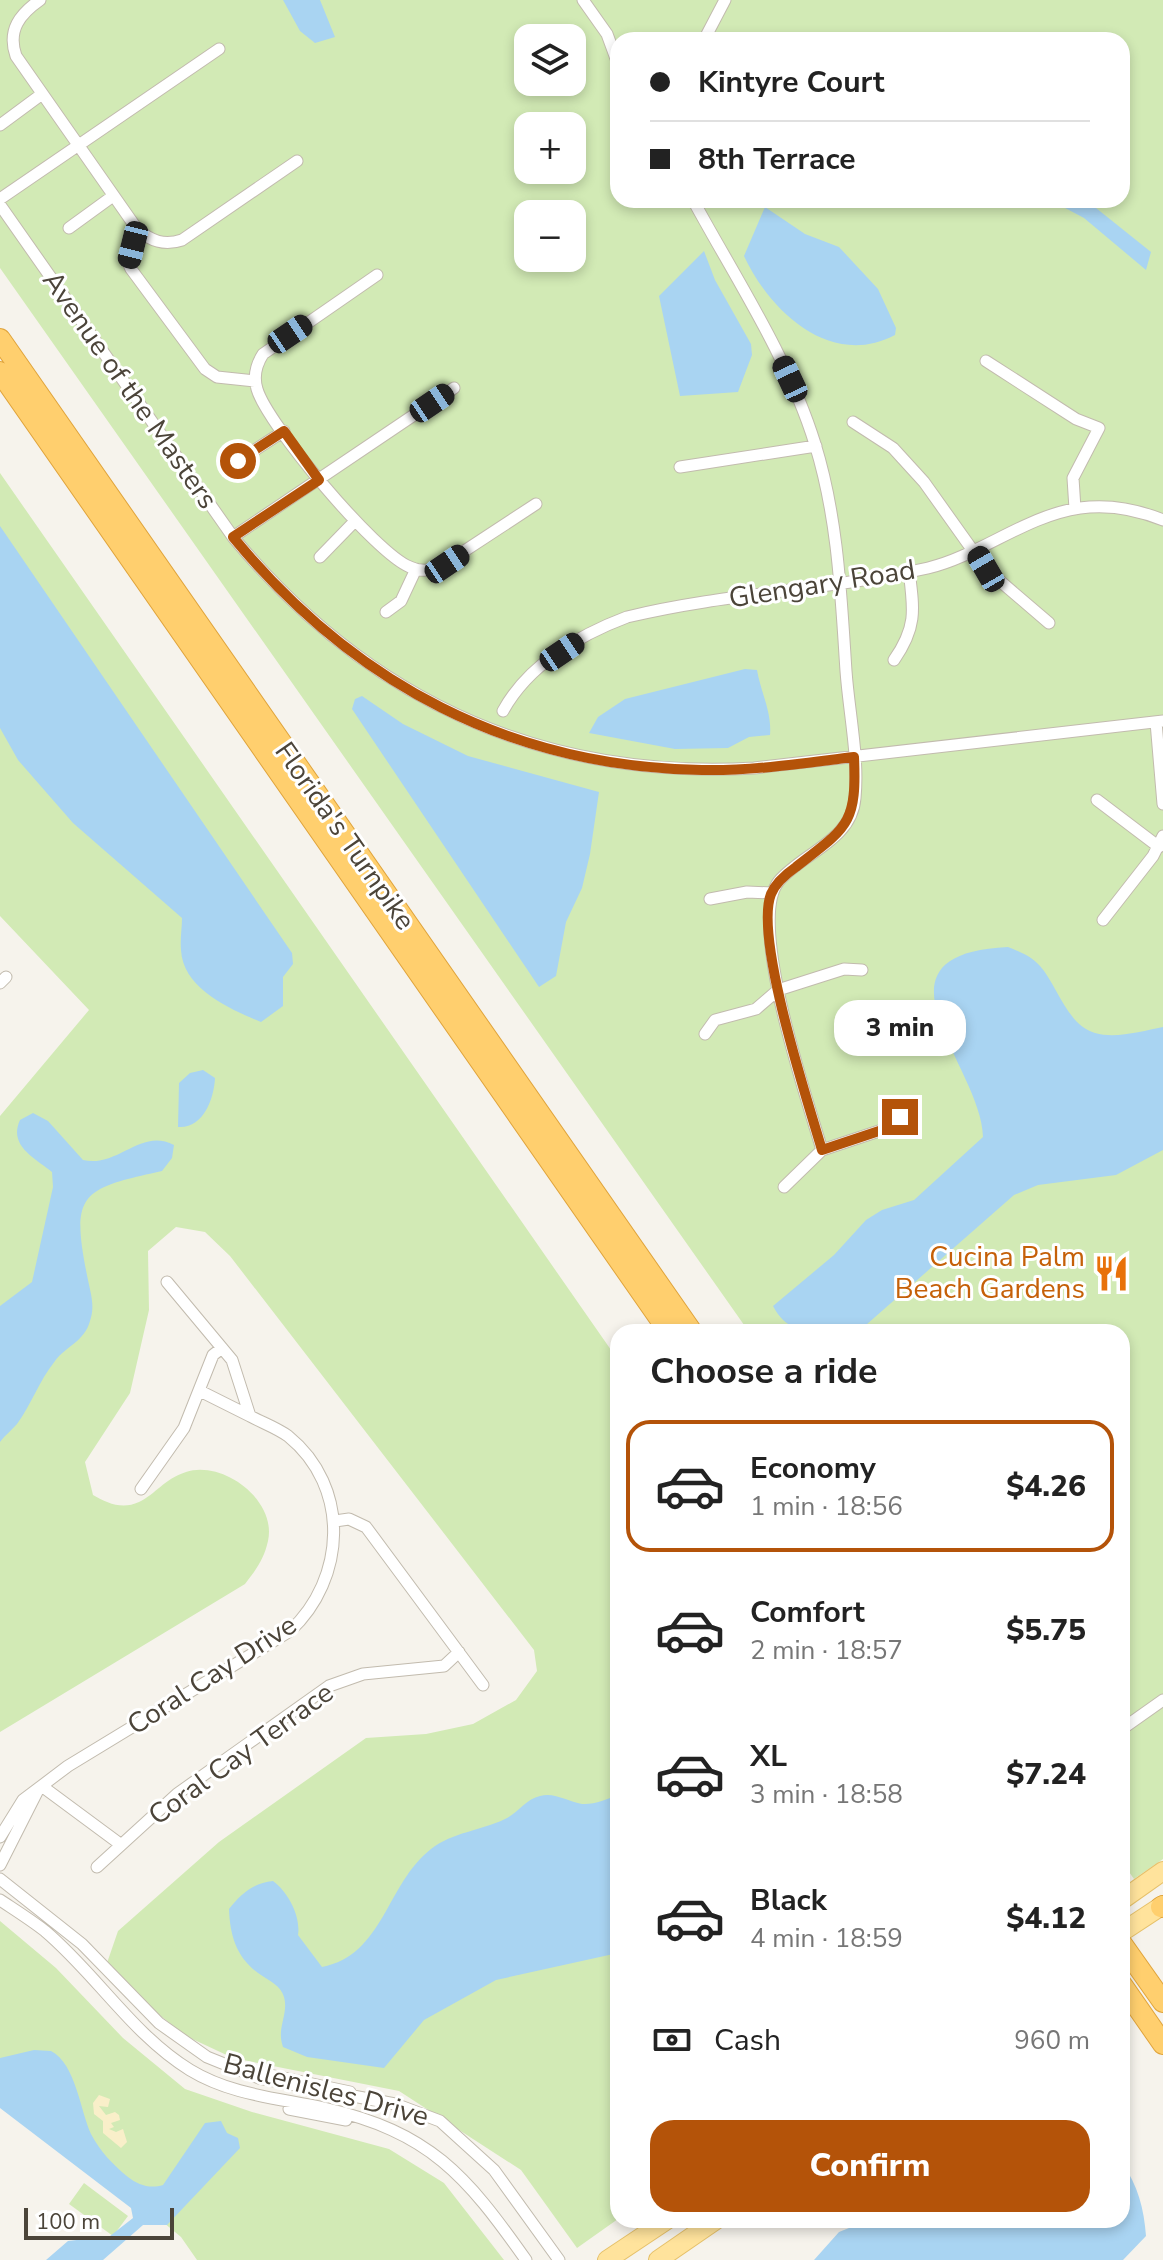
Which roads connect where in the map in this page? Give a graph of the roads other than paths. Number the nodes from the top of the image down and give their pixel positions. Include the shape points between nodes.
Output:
1 (40, 0) edge
2 (583, 0) edge
3 (725, 0) edge
4 (708, 32) edge
5 (610, 42) edge
6 (219, 49) dead end
7 (42, 94) junction
8 (0, 125) edge
9 (78, 146) junction
10 (297, 161) dead end
11 (113, 196) junction
12 (0, 199) edge
13 (0, 205) edge
14 (697, 208) edge
15 (69, 228) dead end
16 (137, 229) junction
17 (377, 275) dead end
18 (0, 339) edge
19 (986, 361) dead end
20 (0, 372) edge
21 (255, 381) junction
22 (454, 388) dead end
23 (853, 422) dead end
24 (284, 431) junction
25 (816, 446) junction
26 (238, 461) dead end
27 (680, 467) dead end
28 (319, 480) junction
29 (536, 504) dead end
30 (1075, 509) junction
31 (1163, 520) edge
32 (355, 521) junction
33 (233, 537) junction
34 (976, 552) junction
35 (320, 557) dead end
36 (416, 569) junction
37 (909, 571) junction
38 (840, 582) junction
39 (386, 612) dead end
40 (1049, 623) dead end
41 (894, 660) dead end
42 (503, 711) dead end
43 (1159, 722) edge
44 (854, 757) junction
45 (1097, 800) dead end
46 (1163, 804) edge
47 (1161, 842) edge
48 (772, 893) junction
49 (710, 899) dead end
50 (1103, 920) dead end
51 (862, 970) dead end
52 (778, 990) junction
53 (705, 1034) dead end
54 (900, 1117) dead end
55 (822, 1150) junction
56 (784, 1187) dead end
57 (167, 1282) dead end
58 (663, 1324) edge
59 (686, 1324) edge
60 (222, 1348) junction
61 (200, 1391) junction
62 (250, 1416) junction
63 (141, 1489) dead end
64 (335, 1521) junction
65 (459, 1652) junction
66 (483, 1685) dead end
67 (1163, 1700) edge
68 (1130, 1723) edge
69 (40, 1788) junction
70 (0, 1837) edge
71 (120, 1844) junction
72 (0, 1865) edge
73 (97, 1867) dead end
74 (1163, 1871) edge
75 (0, 1879) edge
76 (1130, 1894) edge
77 (0, 1900) edge
78 (1158, 1908) edge
79 (1130, 1927) edge
80 (1130, 1955) edge
81 (1130, 1997) edge
82 (1163, 2002) edge
83 (1163, 2044) edge
84 (249, 2073) junction
85 (304, 2089) junction
86 (250, 2096) junction
87 (377, 2102) junction
88 (302, 2104) junction
89 (395, 2104) junction
90 (373, 2124) junction
91 (388, 2129) junction
92 (655, 2228) edge
93 (704, 2228) edge
94 (526, 2260) edge
95 (559, 2260) edge
96 (607, 2260) edge
97 (658, 2260) edge

1 - 7 street via 19,18 12,42
2 - 5 street
3 - 4 street
6 - 9 street
7 - 8 street
7 - 9 street
9 - 11 street
9 - 12 street
10 - 16 street via 182,240 154,241
11 - 15 street
11 - 16 street
13 - 33 street, Avenue of the Masters
14 - 25 street via 782,363
16 - 21 street via 128,262 131,269 210,374
17 - 21 street via 268,349
18 - 59 highway, Florida's Turnpike
19 - 30 street via 1099,428 1073,478
20 - 58 highway, Florida's Turnpike
21 - 24 street
22 - 28 street
23 - 34 street via 912,467
24 - 26 street
24 - 28 street
25 - 27 street
25 - 38 street via 833,518
28 - 32 street
28 - 33 street
29 - 36 street via 447,564
30 - 31 street, Glengary Road via 1118,507
30 - 34 street, Glengary Road via 1040,519
32 - 35 street
32 - 36 street via 401,563
33 - 44 street, Avenue of the Masters via 287,599 355,656 406,689 494,732 592,759 666,769 742,769
34 - 37 street, Glengary Road
34 - 40 street via 994,579
36 - 39 street via 401,601
37 - 38 street, Glengary Road
37 - 41 street via 911,636
38 - 42 street, Glengary Road via 650,611 606,625 532,672
38 - 44 street
43 - 44 street, Avenue of the Masters
43 - 46 street
44 - 48 street via 855,798 845,825 784,876
45 - 47 street
47 - 50 street
48 - 49 street
48 - 52 street via 767,920
51 - 52 street via 844,969
52 - 53 street via 756,1009 715,1020
52 - 55 street
54 - 55 street via 885,1129
55 - 56 street
57 - 60 street
60 - 61 street via 213,1355
60 - 62 street via 236,1367
61 - 62 street, Coral Cay Drive
61 - 63 street via 170,1453
62 - 64 street, Coral Cay Drive via 287,1436 309,1458
64 - 65 street via 349,1519 366,1527
64 - 69 street, Coral Cay Drive via 329,1572 309,1610 290,1631
65 - 66 street
65 - 71 street, Coral Cay Terrace via 444,1666 363,1674 329,1686 177,1794
67 - 68 street
69 - 70 street, Coral Cay Drive via 23,1800
69 - 71 street, Coral Cay Terrace
69 - 72 street, Coral Cay Drive
71 - 73 street, Coral Cay Terrace
74 - 76 main road
75 - 84 street, Ballenisles Drive via 82,1944 183,2042
77 - 86 street, Ballenisles Drive via 45,1931 172,2057
78 - 79 main road
80 - 82 highway
81 - 83 highway
84 - 85 street, Ballenisles Drive
84 - 87 street via 332,2086
85 - 87 street, Ballenisles Drive
85 - 88 street
86 - 88 street, Ballenisles Drive
86 - 90 street via 325,2118
87 - 89 street, Ballenisles Drive
88 - 90 street, Ballenisles Drive
89 - 91 street
89 - 95 street, Ballenisles Drive via 440,2121 460,2137 503,2181
90 - 91 street, Ballenisles Drive
91 - 94 street, Ballenisles Drive via 419,2140 454,2168
92 - 96 main road
93 - 97 main road

